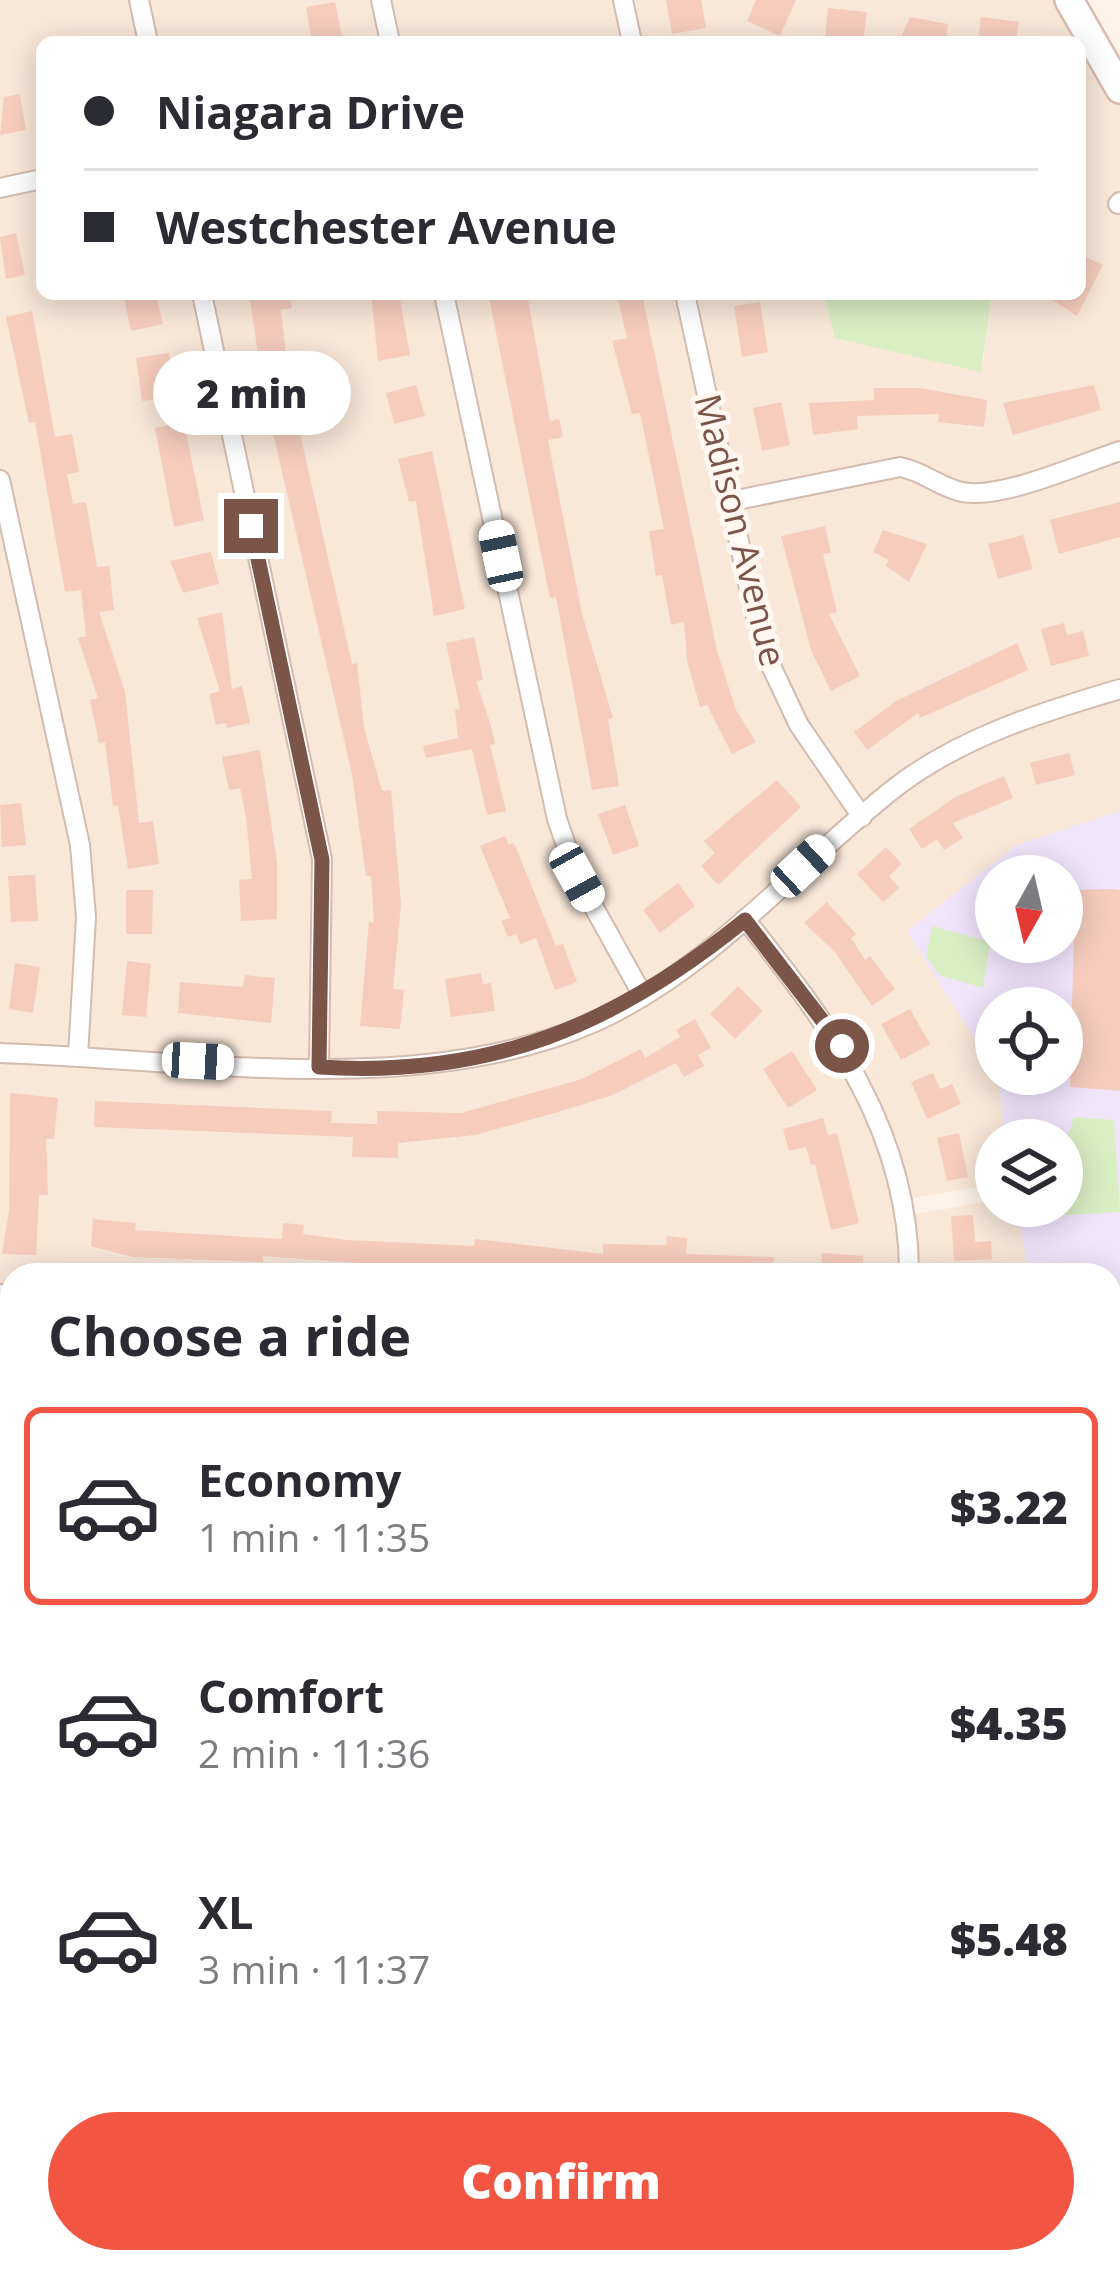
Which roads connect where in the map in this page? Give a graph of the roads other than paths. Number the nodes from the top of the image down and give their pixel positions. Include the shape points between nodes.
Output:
1 (140, 0) edge
2 (381, 0) edge
3 (623, 0) edge
4 (1069, 0) edge
5 (147, 36) edge
6 (389, 36) edge
7 (631, 36) edge
8 (1120, 89) edge
9 (36, 180) edge
10 (0, 188) edge
11 (203, 300) edge
12 (445, 300) edge
13 (686, 300) edge
14 (1120, 452) edge
15 (0, 480) edge
16 (732, 501) junction
17 (1120, 689) edge
18 (862, 817) junction
19 (745, 920) junction
20 (642, 994) junction
21 (0, 1053) edge
22 (78, 1056) junction
23 (319, 1067) junction
24 (908, 1263) edge

1 - 5 street
2 - 6 street
3 - 7 street
4 - 8 main road
9 - 10 street
11 - 23 street via 322,860
12 - 20 street via 557,819 577,877
13 - 16 street, Madison Avenue
14 - 16 street via 983,494 900,467
15 - 22 street via 80,845 86,917
16 - 18 street, Madison Avenue via 772,668 799,725
17 - 18 street via 1009,725 940,758
18 - 19 street
19 - 20 street
19 - 24 street via 855,1067 896,1171
20 - 23 street via 508,1053 418,1068
21 - 22 street
22 - 23 street

